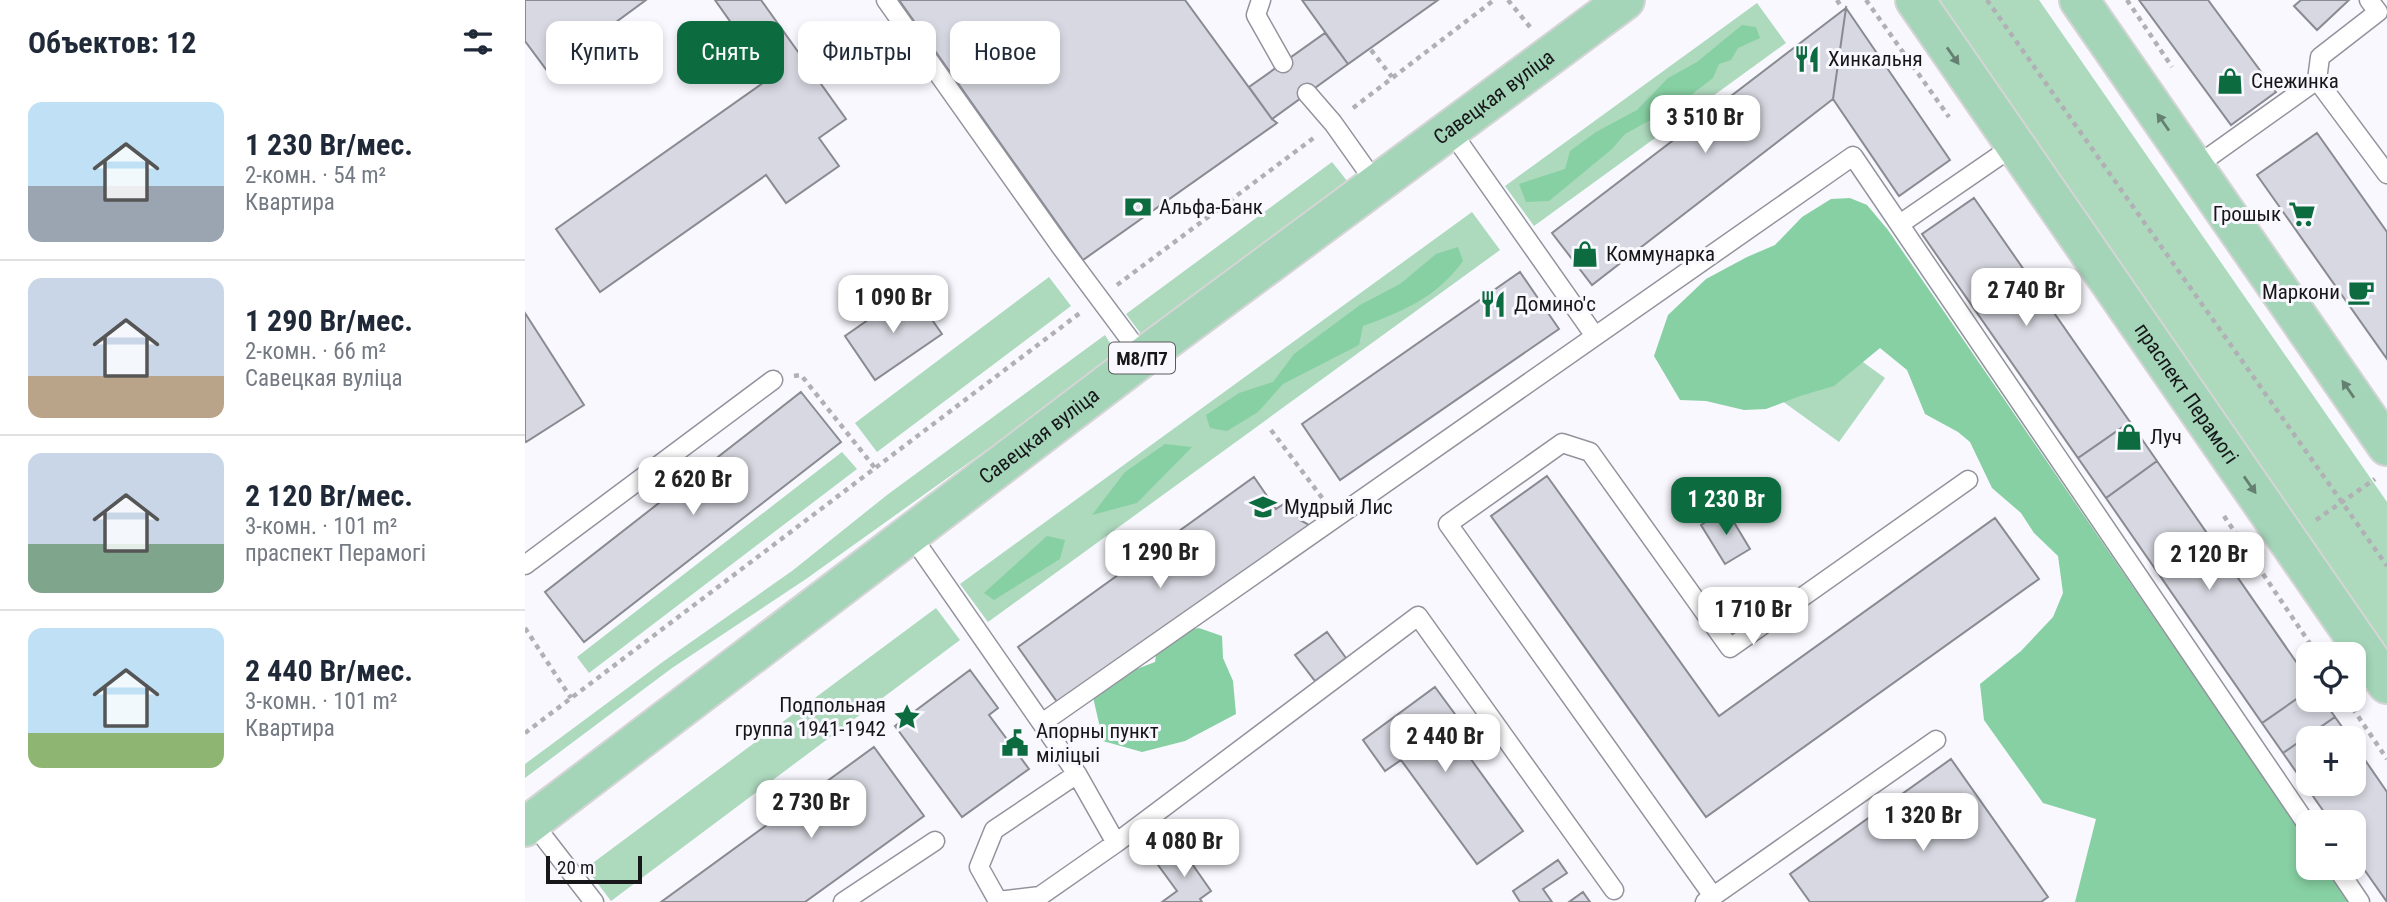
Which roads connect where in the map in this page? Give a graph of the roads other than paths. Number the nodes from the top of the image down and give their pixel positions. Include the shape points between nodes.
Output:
1 (886, 0) edge
2 (1261, 0) edge
3 (1625, 0) edge
4 (1915, 0) edge
5 (2079, 0) edge
6 (2378, 12) edge
7 (1283, 62) dead end
8 (2317, 80) junction
9 (1307, 93) dead end
10 (1451, 131) junction
11 (2015, 145) junction
12 (2195, 167) junction
13 (2387, 174) edge
14 (1377, 185) junction
15 (1900, 224) junction
16 (1595, 336) junction
17 (1143, 357) junction
18 (773, 380) road end
19 (2381, 462) edge
20 (1968, 480) dead end
21 (911, 536) junction
22 (525, 565) edge
23 (2387, 684) edge
24 (1042, 723) junction
25 (1935, 740) dead end
26 (1077, 774) junction
27 (2297, 810) edge
28 (528, 825) edge
29 (935, 841) dead end
30 (1116, 843) junction
31 (2345, 880) edge
32 (1613, 890) dead end
33 (1709, 899) edge
34 (594, 902) edge
35 (843, 902) edge
36 (2360, 902) edge

1 - 17 lane
2 - 7 lane via 1256,16
3 - 10 main road, Савецкая вуліца / М8/П7
4 -> 11 main road, праспект Перамогі
12 -> 5 main road
6 - 8 lane via 2320,57
8 - 12 lane
8 - 13 lane
9 - 14 lane
10 - 14 main road, Савецкая вуліца / М8/П7
10 - 16 lane
11 - 15 lane
11 -> 23 main road, праспект Перамогі
19 -> 12 main road
14 - 17 main road, Савецкая вуліца / М8/П7
15 - 16 lane via 1853,156
15 - 27 lane
16 - 24 lane
17 - 21 main road, Савецкая вуліца / М8/П7
18 - 22 lane
20 - 33 lane via 1730,649 1590,452 1562,443 1448,524
21 - 24 lane
21 - 28 main road, Савецкая вуліца / М8/П7
24 - 26 lane
25 - 33 lane
26 - 30 lane
26 - 30 lane via 994,830 979,867 998,901 1040,896
28 - 34 lane
29 - 35 lane
30 - 32 lane via 1418,617
31 - 36 lane

